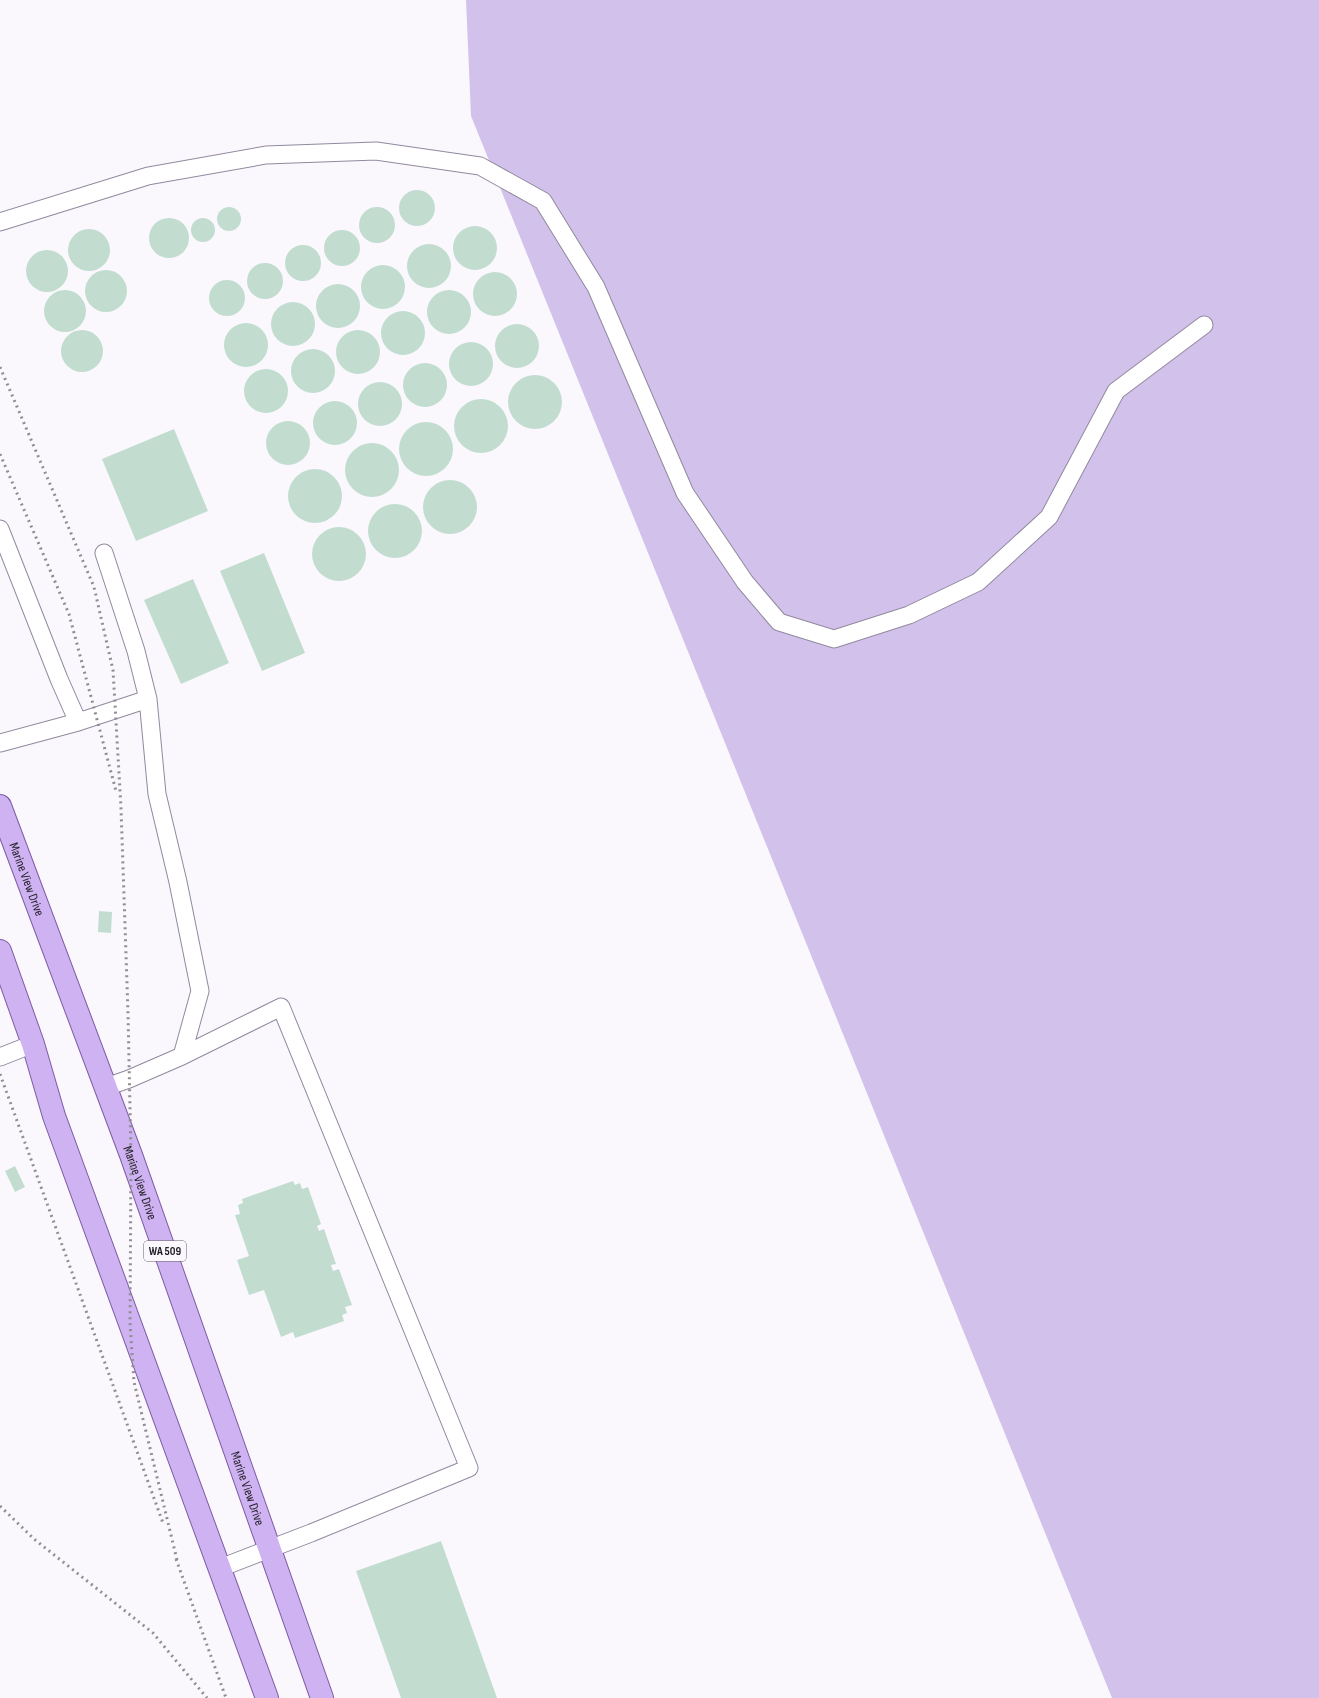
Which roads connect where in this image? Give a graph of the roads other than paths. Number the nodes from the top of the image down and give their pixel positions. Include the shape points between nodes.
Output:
1 (0, 222) edge
2 (1204, 325) dead end
3 (0, 529) edge
4 (104, 553) dead end
5 (148, 699) junction
6 (78, 722) junction
7 (0, 743) edge
8 (0, 806) edge
9 (0, 951) edge
10 (33, 1044) junction
11 (182, 1056) junction
12 (0, 1057) edge
13 (106, 1087) junction
14 (269, 1549) junction
15 (220, 1568) junction
16 (267, 1698) edge
17 (322, 1698) edge

1 - 2 lane via 148,176 266,155 376,151 480,166 543,201 596,287 685,493 745,582 779,622 834,639 909,615 978,582 1049,517 1116,391
3 - 6 lane
4 - 5 lane via 136,651
5 - 6 lane
5 - 11 lane via 158,794 200,991
6 - 7 lane
8 - 13 main road, Marine View Drive / WA 509
9 - 10 main road
10 - 12 lane
10 - 15 main road via 54,1116
11 - 13 lane
11 - 14 lane via 281,1006 469,1468
13 - 14 main road, Marine View Drive / WA 509
14 - 15 lane
14 - 17 main road, Marine View Drive / WA 509
15 - 16 main road

